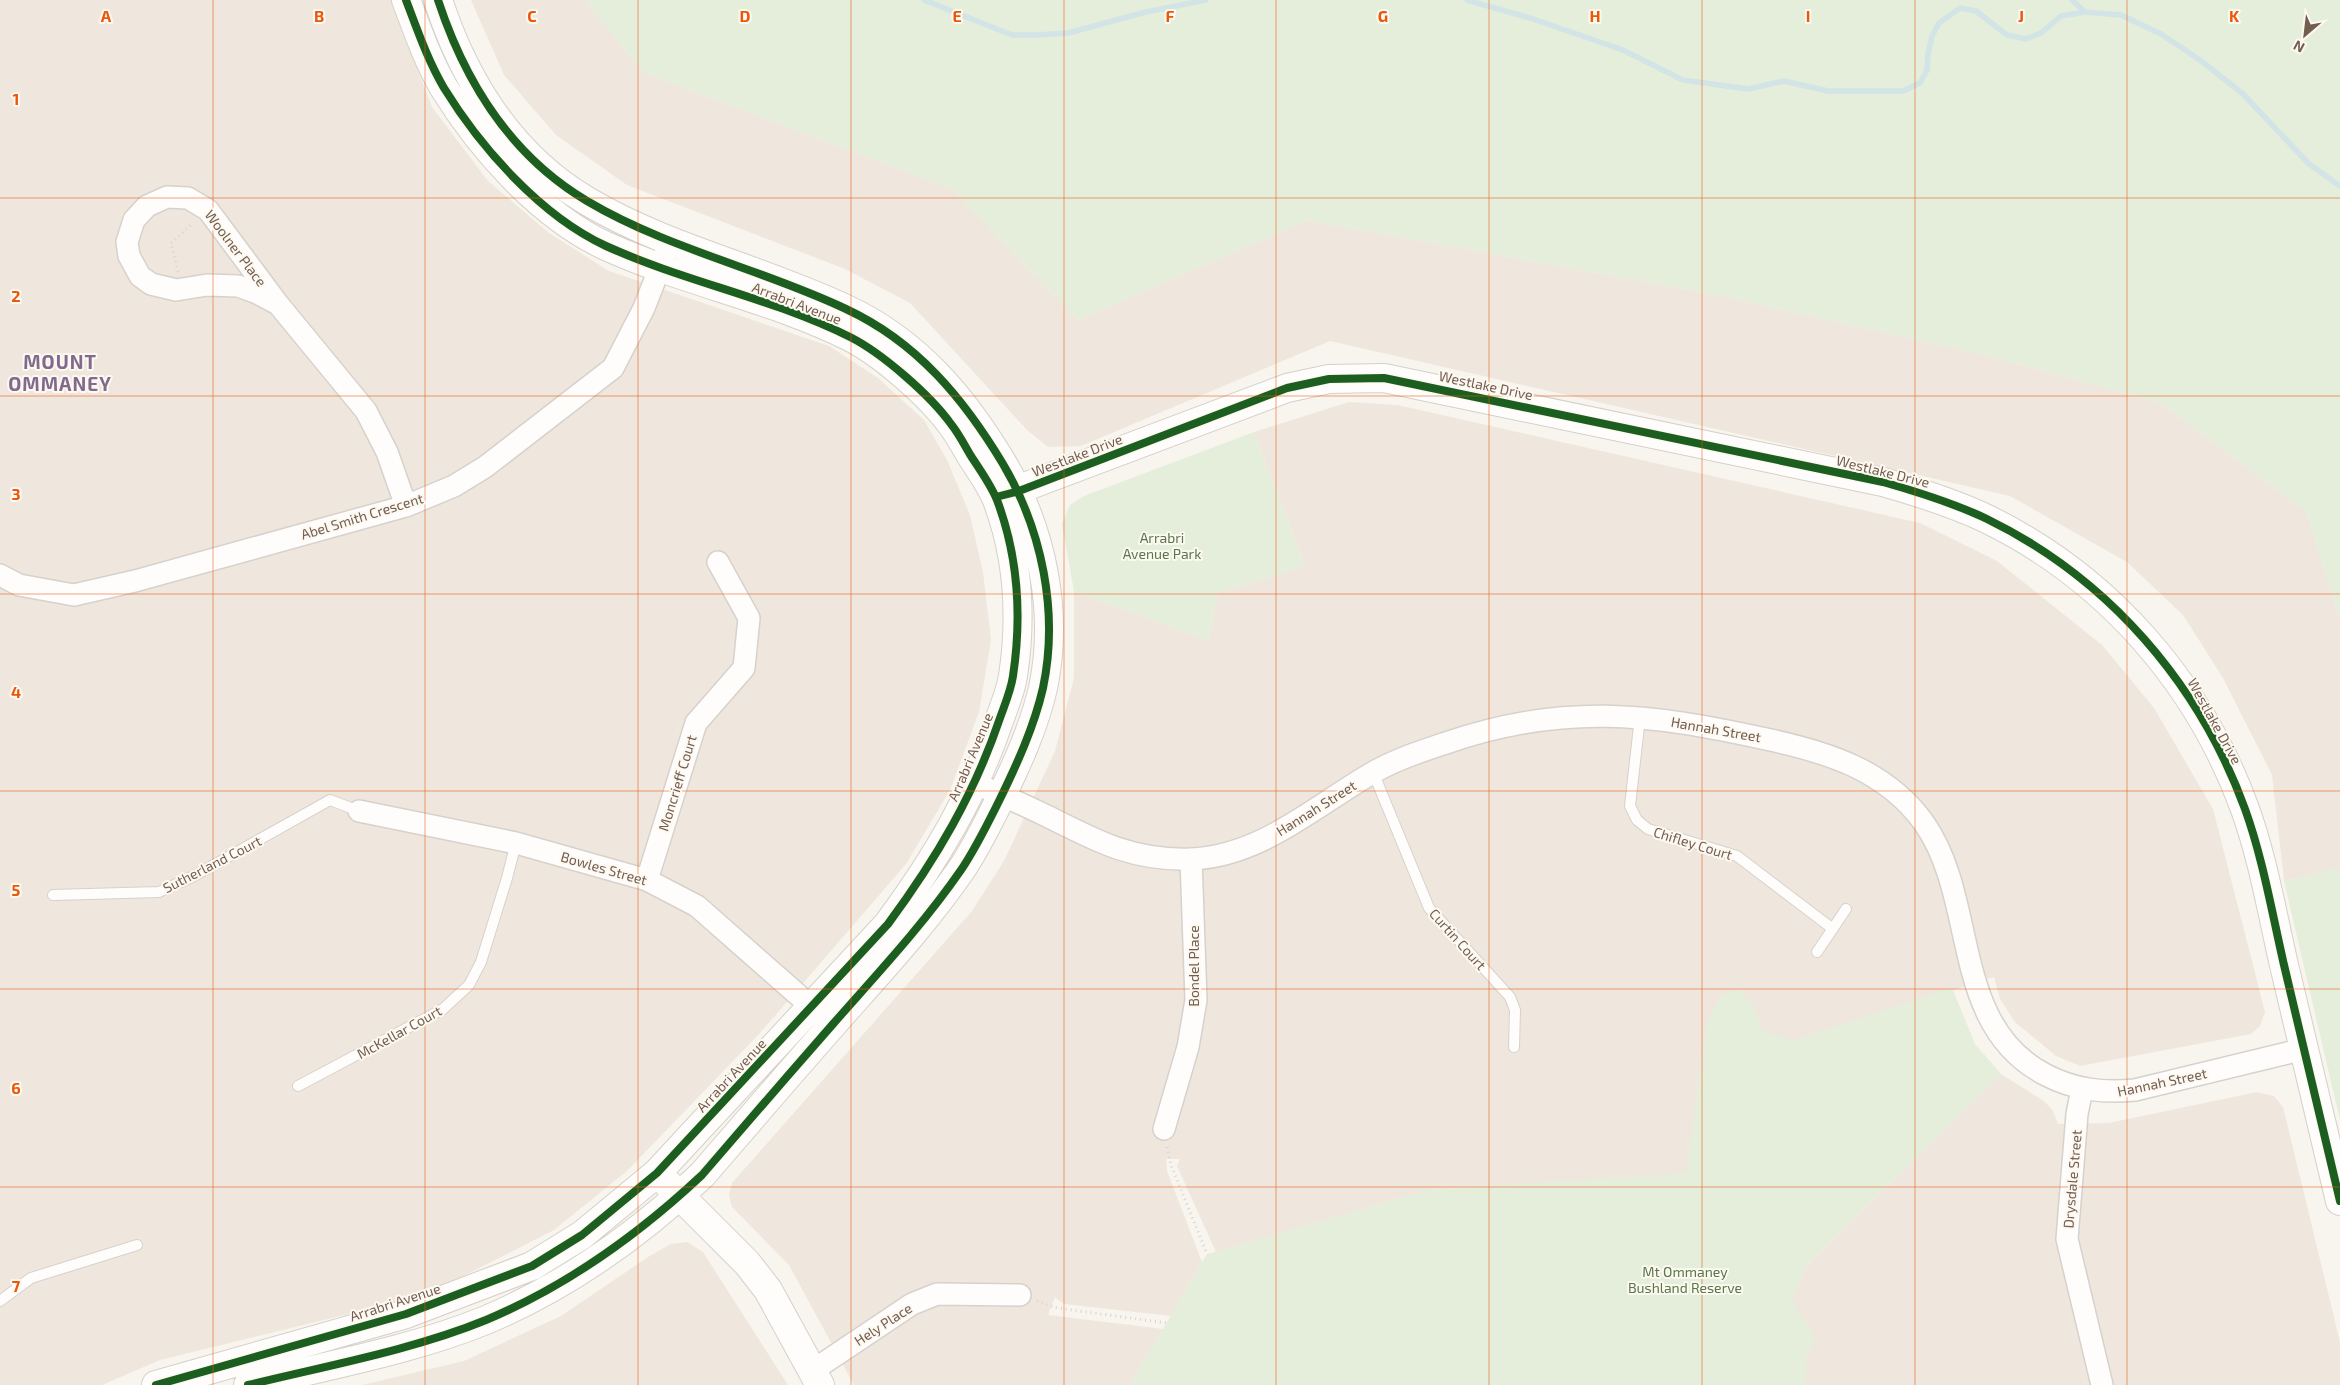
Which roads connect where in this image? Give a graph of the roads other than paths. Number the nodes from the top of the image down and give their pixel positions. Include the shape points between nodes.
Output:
1 (406, 0) edge
2 (438, 0) edge
3 (670, 239) junction
4 (660, 266) junction
5 (278, 304) junction
6 (1007, 494) junction
7 (406, 506) junction
8 (718, 562) dead end
9 (0, 575) edge
10 (1640, 716) junction
11 (1373, 772) junction
12 (974, 783) junction
13 (1002, 795) junction
14 (359, 811) joint
15 (516, 843) junction
16 (1191, 859) junction
17 (648, 880) junction
18 (53, 895) dead end
19 (1846, 910) dead end
20 (1833, 929) junction
21 (1817, 952) dead end
22 (811, 1006) junction
23 (832, 1025) junction
24 (1514, 1047) dead end
25 (2304, 1049) junction
26 (298, 1086) dead end
27 (2082, 1089) junction
28 (1164, 1129) road end
29 (657, 1173) junction
30 (680, 1196) junction
31 (2340, 1202) edge
32 (137, 1245) dead end
33 (1020, 1295) road end
34 (0, 1301) edge
35 (816, 1378) edge
36 (156, 1385) edge
37 (248, 1385) edge
38 (2102, 1385) edge

1 - 4 street, Arrabri Avenue via 443,86 513,177 586,235
2 - 3 street, Arrabri Avenue via 470,78 511,138 583,199
3 - 4 street, Abel Smith Crescent
3 - 6 street, Arrabri Avenue via 849,310 907,347 932,368 966,406
4 - 6 street, Arrabri Avenue via 797,314 853,339 907,378 951,423
4 - 7 street, Abel Smith Crescent via 644,308 613,368 473,475
5 - 5 street, Woolner Place via 238,286 207,285 182,290 160,288 147,282 131,262 128,252 131,226 142,209 162,198 181,196 198,202 208,210
5 - 7 street, Woolner Place via 370,417 387,452
6 - 12 street, Arrabri Avenue via 1019,616 1013,679 991,745
6 - 13 street, Arrabri Avenue via 1039,547 1048,606 1048,656 1033,722
6 - 25 street, Westlake Drive via 1287,388 1329,379 1384,378 1883,482 1978,515 2030,542 2108,600 2172,670 2193,703 2226,761 2256,844
7 - 9 street, Abel Smith Crescent via 74,595 19,585
8 - 17 street, Moncrieff Court via 749,618 744,668 696,723
10 - 11 street, Hannah Street via 1552,718 1488,729 1392,762
10 - 20 lane, Chifley Court via 1630,806 1638,820 1648,829 1737,856
10 - 27 street, Hannah Street via 1800,746 1839,758 1885,783 1923,822 1942,852 1978,993 1992,1024 2019,1059 2055,1080
11 - 16 street, Hannah Street via 1256,845 1226,855
11 - 24 lane, Curtin Court via 1429,908 1510,997 1515,1010
12 - 13 street, Hannah Street
12 - 22 street, Arrabri Avenue via 949,835 893,917
13 - 16 street, Hannah Street via 1113,849
13 - 23 street, Arrabri Avenue via 963,866 936,904
14 - 15 street, Bowles Street
14 - 18 lane, Sutherland Court via 330,800 159,892
15 - 17 street, Bowles Street
15 - 26 lane, McKellar Court via 481,962 469,985 443,1008
16 - 28 street, Bondel Place via 1196,1000 1188,1047
17 - 22 street, Bowles Street via 697,906
19 - 20 lane
20 - 21 lane
22 - 23 street, Bowles Street
22 - 29 street, Arrabri Avenue
23 - 30 street, Arrabri Avenue
25 - 27 street, Hannah Street via 2135,1090
25 - 31 street, Westlake Drive
27 - 38 street, Drysdale Street via 2067,1239
29 - 30 street
29 - 36 street, Arrabri Avenue via 582,1235 532,1266 406,1314
30 - 35 street via 768,1290
30 - 37 street, Arrabri Avenue via 640,1230 593,1263 486,1320 424,1340
32 - 34 lane via 31,1278
33 - 35 street, Hely Place via 937,1294 912,1304

